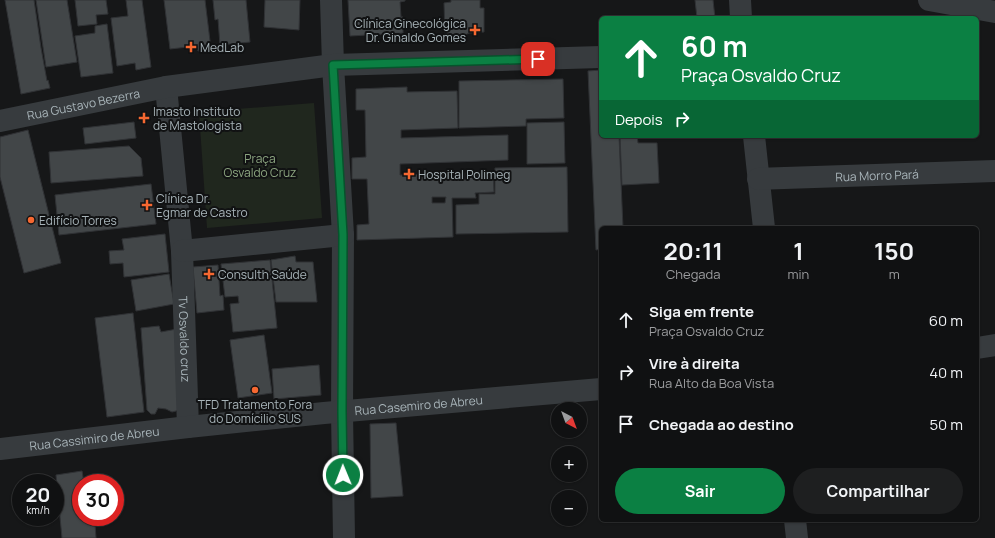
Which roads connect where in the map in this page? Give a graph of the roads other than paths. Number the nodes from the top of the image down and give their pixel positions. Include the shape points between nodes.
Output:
1 (331, 0) edge
2 (740, 0) edge
3 (929, 0) edge
4 (995, 12) edge
5 (742, 16) edge
6 (599, 57) edge
7 (333, 65) junction
8 (166, 87) junction
9 (0, 121) edge
10 (754, 138) edge
11 (995, 171) edge
12 (758, 179) junction
13 (764, 226) edge
14 (343, 235) junction
15 (182, 252) junction
16 (995, 345) edge
17 (979, 348) edge
18 (599, 389) edge
19 (342, 412) junction
20 (188, 427) junction
21 (0, 449) edge
22 (795, 522) edge
23 (344, 538) edge
24 (797, 538) edge

1 - 7 street
2 - 5 street
3 - 4 street
6 - 7 street
7 - 8 street
7 - 14 street
8 - 9 street, Rua Gustavo Bezerra
8 - 15 street
10 - 12 street
11 - 12 street, Rua Morro Pará
12 - 13 street
14 - 15 street
14 - 19 street
15 - 20 street, Tv Osvaldo cruz
16 - 17 street
18 - 19 street, Rua Casemiro de Abreu
19 - 20 street, Rua Casemiro de Abreu
19 - 23 street
20 - 21 street, Rua Cassimiro de Abreu
22 - 24 street

